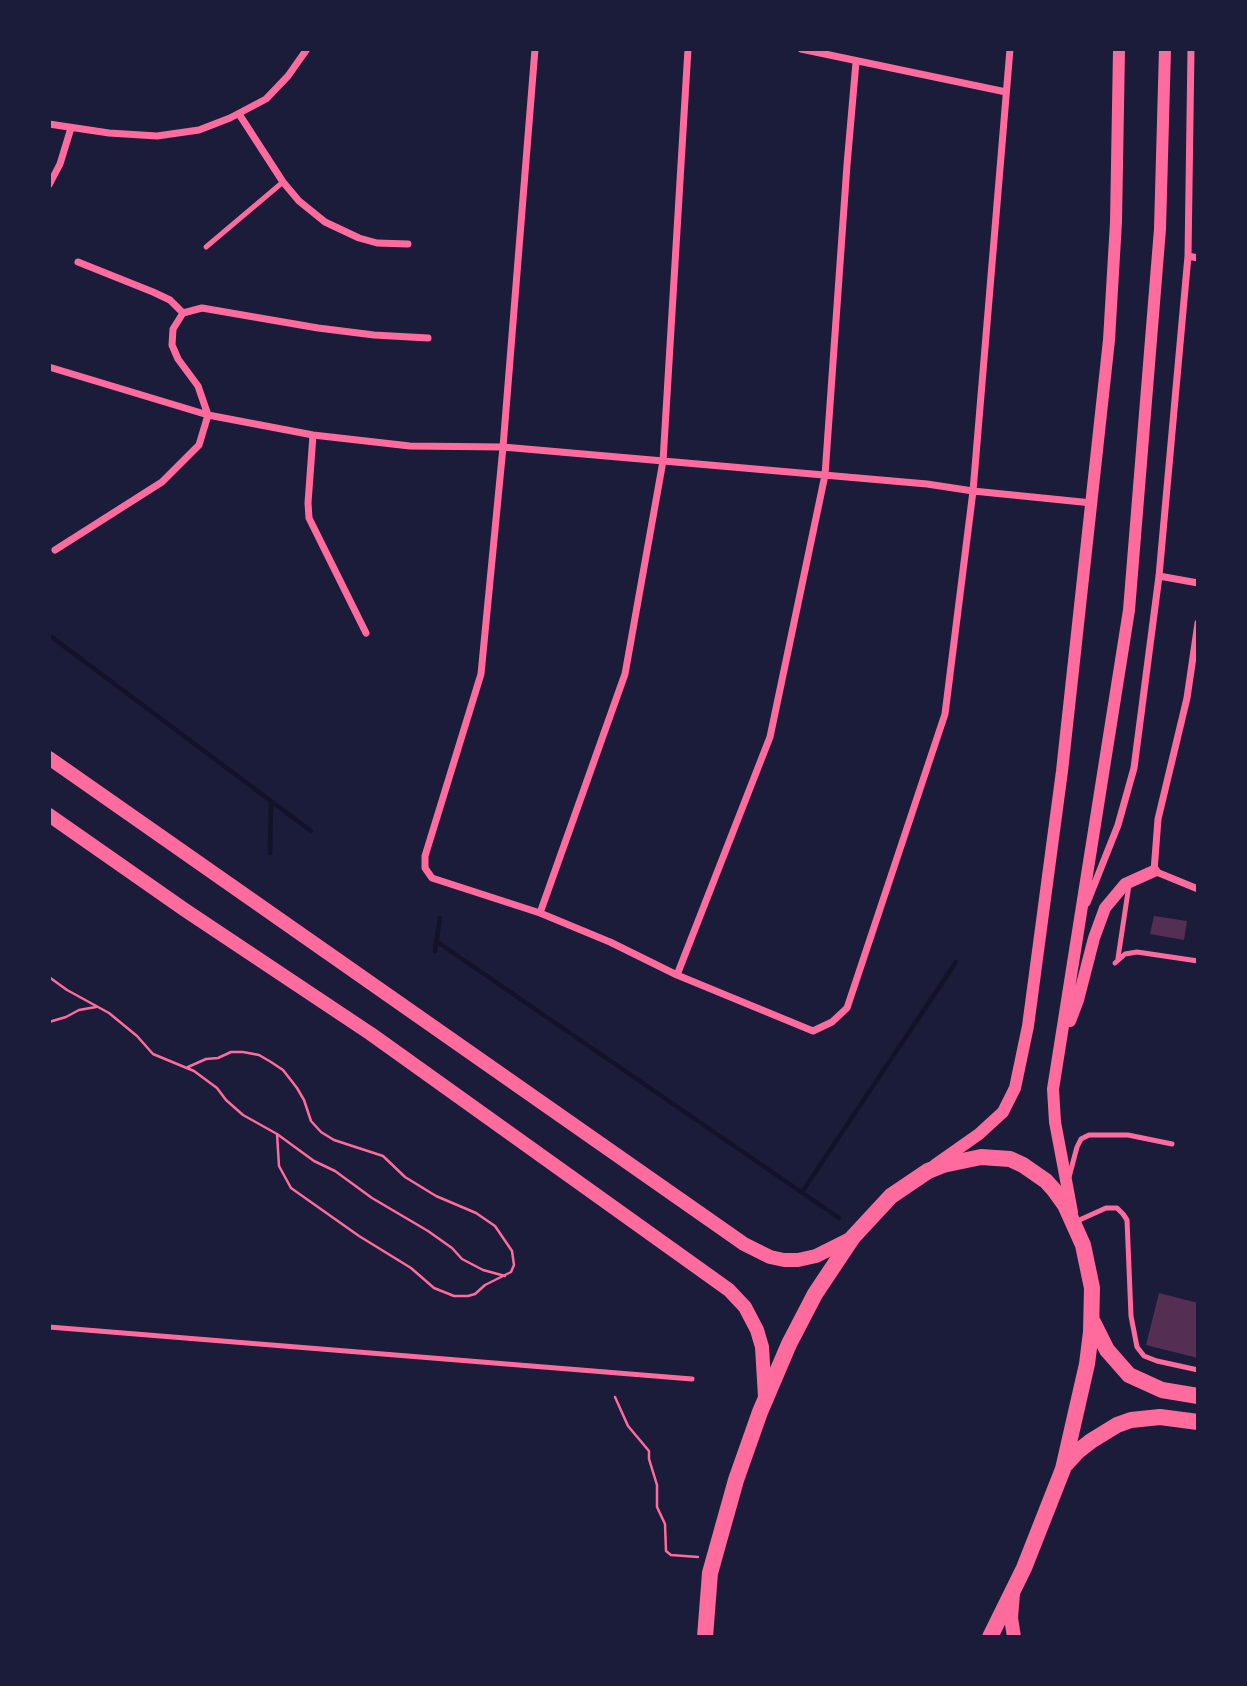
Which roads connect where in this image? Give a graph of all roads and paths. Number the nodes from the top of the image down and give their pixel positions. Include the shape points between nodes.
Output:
1 (307, 49) edge
2 (535, 49) edge
3 (688, 49) edge
4 (801, 49) edge
5 (1010, 49) edge
6 (1119, 49) edge
7 (1165, 49) edge
8 (1191, 49) edge
9 (856, 62) junction
10 (1006, 92) junction
11 (239, 114) junction
12 (49, 124) edge
13 (71, 128) junction
14 (283, 182) junction
15 (49, 185) edge
16 (408, 244) dead end
17 (206, 247) dead end
18 (1188, 256) junction
19 (1198, 258) edge
20 (78, 262) dead end
21 (183, 313) junction
22 (428, 338) dead end
23 (49, 367) edge
24 (208, 415) junction
25 (313, 435) junction
26 (503, 447) junction
27 (663, 461) junction
28 (825, 475) junction
29 (973, 491) junction
30 (1092, 503) junction
31 (55, 550) dead end
32 (1159, 576) junction
33 (1198, 583) edge
34 (1198, 623) edge
35 (366, 633) dead end
36 (49, 758) edge
37 (49, 815) edge
38 (1154, 871) junction
39 (1129, 882) junction
40 (1198, 889) edge
41 (540, 914) junction
42 (1082, 914) junction
43 (1198, 961) edge
44 (677, 975) junction
45 (49, 977) edge
46 (96, 1007) junction
47 (49, 1021) edge
48 (1061, 1044) junction
49 (188, 1067) junction
50 (277, 1134) junction
51 (1172, 1144) dead end
52 (1067, 1185) junction
53 (903, 1187) junction
54 (1074, 1223) junction
55 (853, 1237) junction
56 (505, 1276) junction
57 (1091, 1317) junction
58 (49, 1327) edge
59 (1198, 1370) edge
60 (692, 1378) dead end
61 (1198, 1396) edge
62 (615, 1397) dead end
63 (765, 1399) junction
64 (1198, 1422) edge
65 (1062, 1469) junction
66 (713, 1559) junction
67 (1013, 1592) junction
68 (705, 1637) edge
69 (990, 1637) edge
70 (1014, 1637) edge

1 - 11 street via 266,99
2 - 26 street
3 - 27 street
4 - 9 street
5 - 10 street
6 - 30 street via 1109,340
7 - 42 street via 1160,229 1129,610
8 - 18 street
9 - 10 street
9 - 28 street
10 - 29 street
11 - 13 street via 199,130 157,136
11 - 14 street
12 - 13 street
13 - 15 street
14 - 16 street via 325,222 377,243
14 - 17 lane
18 - 19 street
18 - 32 street
20 - 21 street via 170,300
21 - 22 street via 202,307 318,328
21 - 24 street via 173,329 172,345 198,386
23 - 24 street
24 - 25 street
24 - 31 street via 199,445 162,482
25 - 26 street via 410,446
25 - 35 street via 309,518
26 - 27 street
26 - 41 street via 481,674 425,868 432,878
27 - 28 street
27 - 41 street via 625,674
28 - 29 street
28 - 44 street via 771,737
29 - 30 street
29 - 44 street via 945,714 847,1008 813,1031
30 - 53 street via 1028,1026 1015,1088 993,1122
32 - 33 street
32 - 42 street via 1134,768 1118,825
34 - 38 street via 1187,698 1158,819
36 - 55 main road via 744,1244 771,1257 798,1260
37 - 63 main road via 371,1034 729,1290 757,1330
38 - 39 street
38 - 40 street
39 - 43 lane via 1116,961 1137,952
39 - 48 street via 1105,908
41 - 44 street
42 - 48 street
45 - 46 path
46 - 47 path
46 - 49 path via 138,1036 153,1054
48 - 52 street via 1053,1089
49 - 50 path via 243,1115
49 - 56 path via 243,1052 259,1055 284,1070 321,1132 383,1156 405,1177 495,1226 512,1251 514,1265
50 - 56 path via 428,1231 469,1264
50 - 56 path via 279,1166 291,1188 434,1288 468,1296
51 - 52 lane via 1128,1135 1089,1135 1077,1147
52 - 54 street
53 - 54 main road via 928,1171 958,1161 1010,1159 1046,1181
53 - 55 main road
54 - 57 main road via 1089,1268
54 - 59 lane via 1106,1208 1117,1208 1123,1214 1137,1348 1157,1361
55 - 63 main road via 806,1311
57 - 61 main road via 1107,1350 1129,1374 1162,1390
57 - 65 main road via 1087,1364
58 - 60 lane
62 - 66 path via 628,1426 649,1451 657,1507 665,1524 666,1551
63 - 66 main road
64 - 65 main road via 1132,1420 1091,1441
65 - 67 main road
66 - 68 main road
67 - 69 main road
67 - 70 main road

